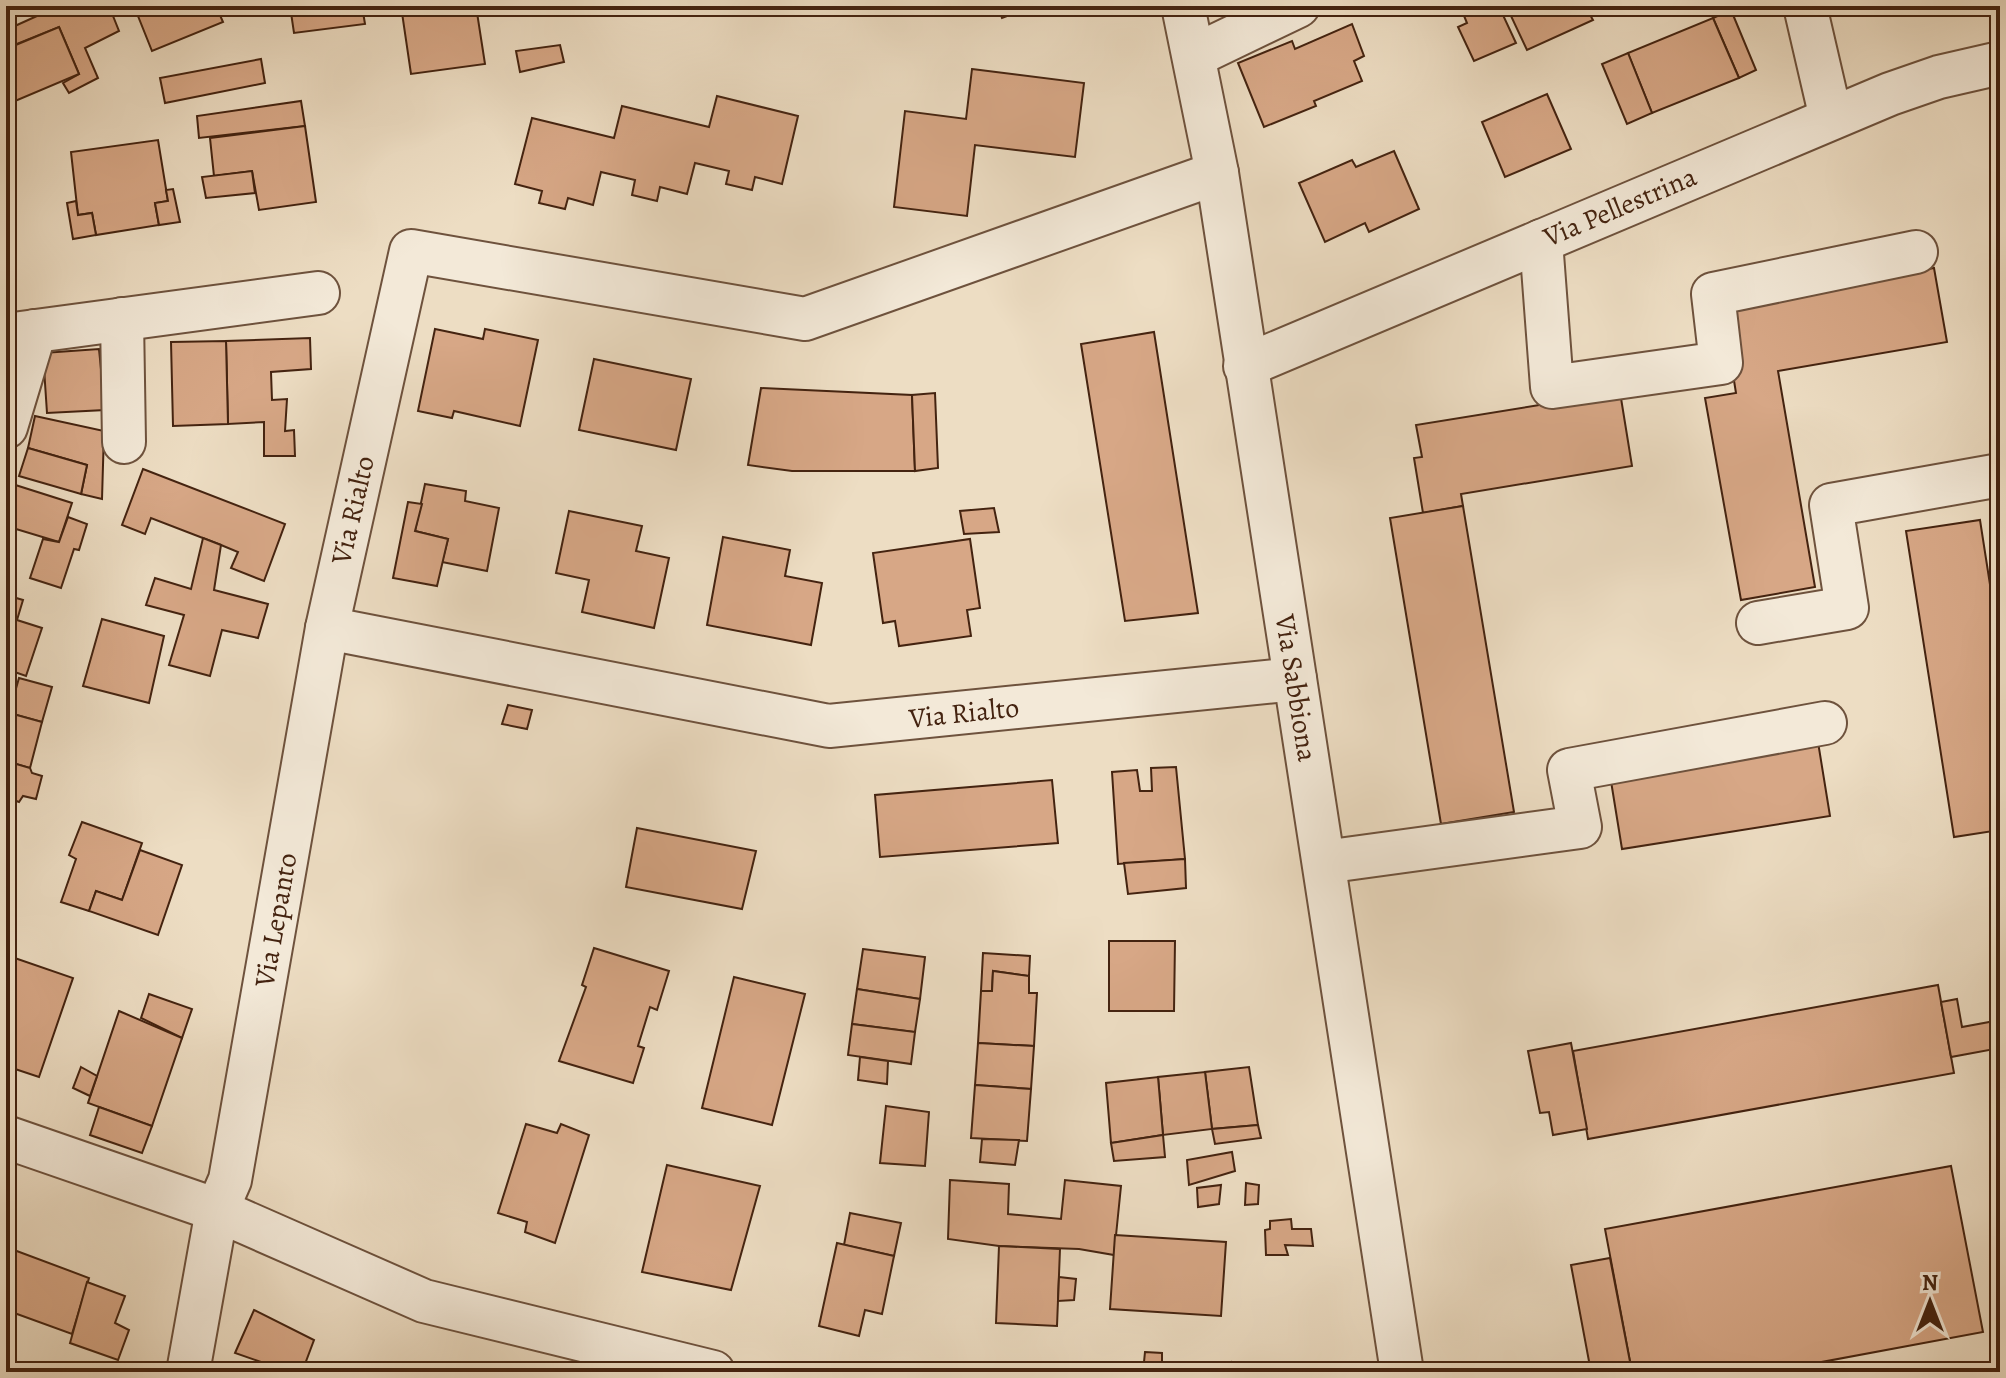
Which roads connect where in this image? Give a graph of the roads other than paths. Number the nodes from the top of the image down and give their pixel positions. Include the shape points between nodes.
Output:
1 (1183, 6) edge
2 (1298, 6) edge
3 (1805, 6) edge
4 (1194, 56) junction
5 (1998, 74) edge
6 (1831, 118) junction
7 (1217, 173) junction
8 (1541, 241) junction
9 (1916, 252) dead end
10 (318, 293) dead end
11 (122, 319) junction
12 (20, 333) edge
13 (1245, 366) junction
14 (6, 427) edge
15 (124, 442) dead end
16 (2000, 475) edge
17 (1758, 623) dead end
18 (327, 628) junction
19 (1295, 679) junction
20 (1825, 723) dead end
21 (1324, 862) junction
22 (6, 1137) edge
23 (217, 1210) junction
24 (188, 1372) edge
25 (713, 1372) edge
26 (1402, 1372) edge

1 - 4 street, Via Sabbiona
2 - 4 street
3 - 6 street
4 - 7 street, Via Sabbiona
5 - 6 street, Via Pellestrina via 1939,77
6 - 8 street, Via Pellestrina
7 - 13 street, Via Sabbiona
7 - 18 street, Via Rialto via 805,319 411,251
8 - 9 street via 1552,387 1721,363 1713,294
8 - 13 street, Via Pellestrina
10 - 11 street
11 - 12 street
11 - 15 street
12 - 14 street
13 - 19 street, Via Sabbiona
16 - 17 street via 1831,505 1847,608
18 - 19 street, Via Rialto via 829,726
18 - 23 street, Via Lepanto via 230,1180
19 - 21 street, Via Sabbiona
20 - 21 street via 1569,770 1580,827
21 - 26 street, Via Sabbiona
22 - 23 street
23 - 24 street, Via Lepanto
23 - 25 street via 424,1301

